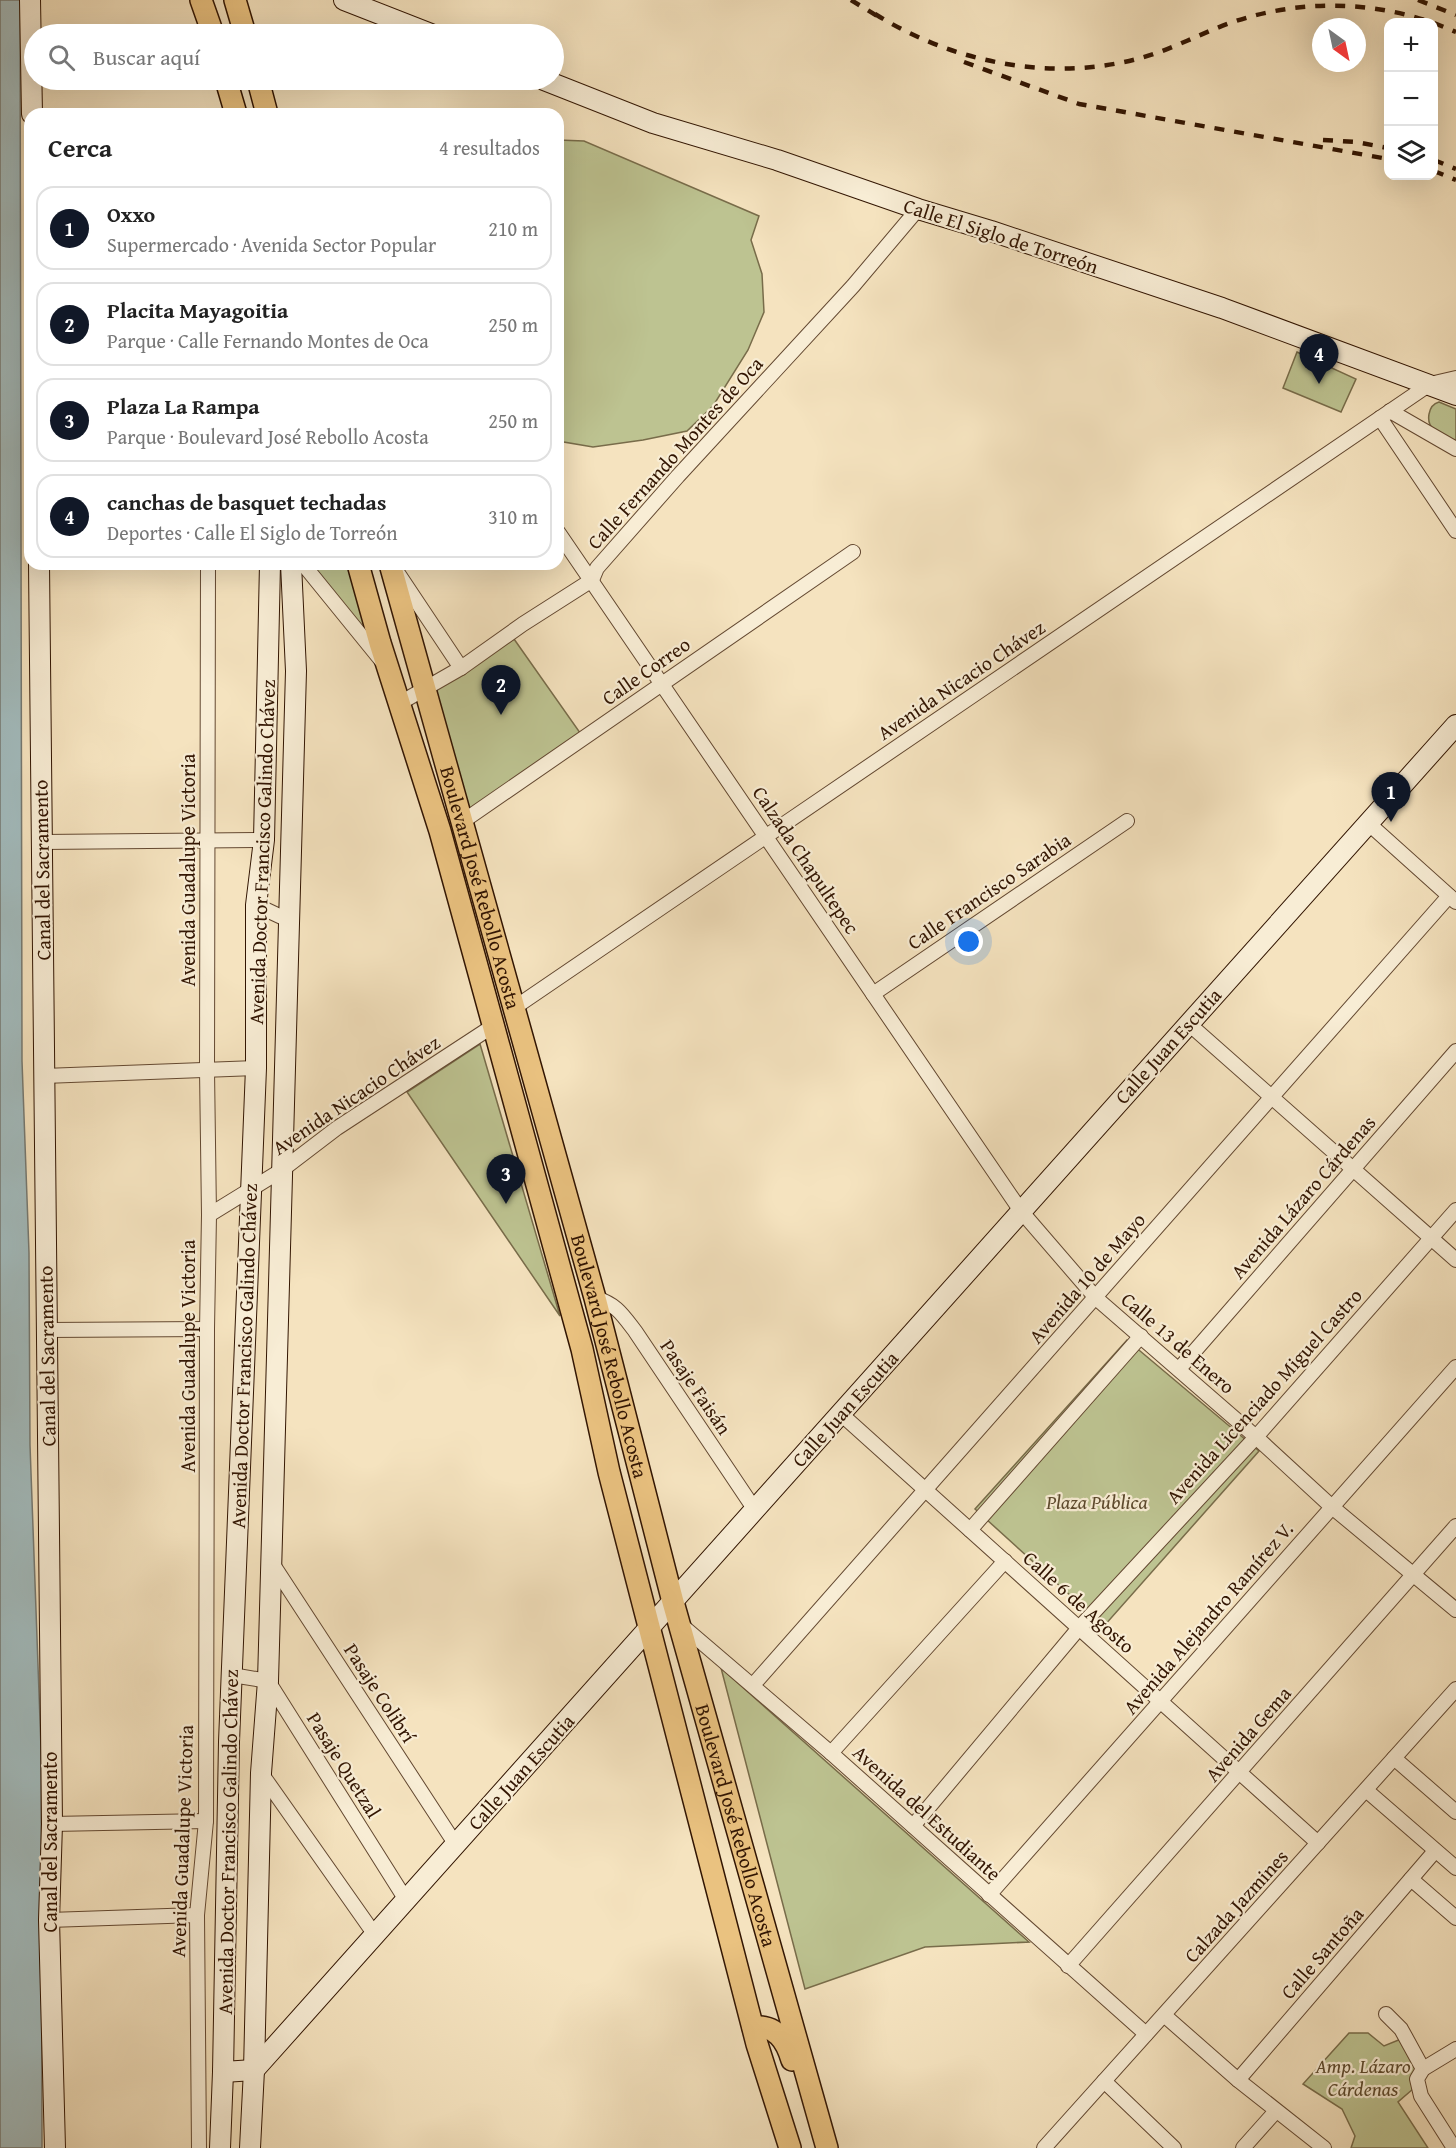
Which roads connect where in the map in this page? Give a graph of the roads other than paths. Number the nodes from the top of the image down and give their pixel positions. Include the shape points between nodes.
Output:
1 (30, 0) edge
2 (201, 0) edge
3 (235, 0) edge
4 (344, 0) edge
5 (30, 24) edge
6 (209, 24) edge
7 (242, 24) edge
8 (405, 24) edge
9 (564, 88) edge
10 (32, 90) edge
11 (229, 90) edge
12 (261, 90) edge
13 (32, 108) edge
14 (234, 108) edge
15 (265, 108) edge
16 (918, 209) junction
17 (1456, 378) edge
18 (1430, 384) junction
19 (1456, 395) edge
20 (1385, 415) junction
21 (1456, 449) edge
22 (1456, 531) edge
23 (564, 540) edge
24 (853, 552) dead end
25 (39, 570) edge
26 (208, 570) edge
27 (270, 570) edge
28 (291, 570) edge
29 (308, 570) edge
30 (360, 570) edge
31 (393, 570) edge
32 (395, 570) edge
33 (592, 580) junction
34 (388, 668) junction
35 (461, 668) junction
36 (662, 684) junction
37 (426, 688) junction
38 (400, 704) junction
39 (1456, 724) edge
40 (1127, 821) dead end
41 (462, 822) junction
42 (1368, 823) junction
43 (766, 836) junction
44 (207, 840) junction
45 (264, 840) junction
46 (42, 842) junction
47 (1453, 899) edge
48 (256, 905) junction
49 (460, 906) junction
50 (288, 920) junction
51 (873, 994) junction
52 (514, 1008) junction
53 (1189, 1024) junction
54 (493, 1026) junction
55 (1456, 1051) edge
56 (256, 1068) junction
57 (207, 1070) junction
58 (44, 1076) junction
59 (1271, 1098) junction
60 (1353, 1169) junction
61 (282, 1170) junction
62 (250, 1188) junction
63 (1456, 1210) edge
64 (1021, 1211) junction
65 (209, 1215) junction
66 (1432, 1238) junction
67 (1456, 1260) edge
68 (595, 1298) junction
69 (1096, 1298) junction
70 (207, 1329) junction
71 (47, 1330) junction
72 (1141, 1336) junction
73 (1456, 1367) edge
74 (1179, 1369) junction
75 (841, 1414) junction
76 (1256, 1437) junction
77 (926, 1490) junction
78 (1332, 1507) junction
79 (755, 1510) junction
80 (1456, 1526) edge
81 (970, 1530) junction
82 (1005, 1561) junction
83 (271, 1562) junction
84 (1413, 1574) junction
85 (673, 1602) junction
86 (1456, 1610) edge
87 (679, 1623) junction
88 (651, 1627) junction
89 (1079, 1628) junction
90 (232, 1675) junction
91 (268, 1681) junction
92 (753, 1685) junction
93 (1456, 1689) edge
94 (1160, 1701) junction
95 (1445, 1702) junction
96 (1456, 1712) edge
97 (831, 1753) junction
98 (1394, 1758) junction
99 (261, 1773) junction
100 (1240, 1773) junction
101 (1366, 1790) junction
102 (1456, 1812) edge
103 (206, 1821) junction
104 (52, 1824) junction
105 (913, 1826) junction
106 (1318, 1843) junction
107 (456, 1845) junction
108 (1435, 1851) junction
109 (1456, 1869) edge
110 (1411, 1879) junction
111 (989, 1895) junction
112 (406, 1900) junction
113 (1454, 1912) edge
114 (197, 1915) junction
115 (49, 1920) junction
116 (375, 1935) junction
117 (1068, 1966) junction
118 (1386, 2014) dead end
119 (1164, 2015) junction
120 (753, 2027) junction
121 (1146, 2034) junction
122 (1456, 2049) edge
123 (254, 2070) junction
124 (224, 2072) junction
125 (1420, 2074) junction
126 (1238, 2080) junction
127 (1104, 2081) junction
128 (814, 2103) junction
129 (1276, 2111) junction
130 (1051, 2146) edge
131 (1454, 2146) edge
132 (55, 2148) edge
133 (199, 2148) edge
134 (220, 2148) edge
135 (250, 2148) edge
136 (790, 2148) edge
137 (827, 2148) edge
138 (1174, 2148) edge
139 (1243, 2148) edge
140 (1324, 2148) edge

1 - 5 street
2 - 6 main road
3 - 7 main road
4 - 8 street
9 - 16 street, Calle El Siglo de Torreón via 653,123 777,160
10 - 13 street
11 - 14 main road
12 - 15 main road
16 - 18 street, Calle El Siglo de Torreón via 1222,308
16 - 33 street, Calle Fernando Montes de Oca via 597,568
17 - 18 street
18 - 19 street, Calle El Siglo de Torreón
18 - 20 street, Avenida Nicacio Chávez
20 - 21 street
20 - 22 street
20 - 43 street, Avenida Nicacio Chávez
23 - 33 street, Calzada Chapultepec
24 - 36 street, Calle Correo
25 - 46 street, Canal del Sacramento
26 - 44 street, Avenida Guadalupe Victoria
27 - 45 street, Avenida Doctor Francisco Galindo Chávez
28 - 50 street, Avenida Doctor Francisco Galindo Chávez via 296,671
29 - 34 street
30 - 34 main road, Boulevard José Rebollo Acosta
31 - 37 main road, Boulevard José Rebollo Acosta
32 - 35 street
33 - 35 street, Calle Fernando Montes de Oca
33 - 36 street, Calzada Chapultepec
34 - 38 main road, Boulevard José Rebollo Acosta
35 - 37 street, Calle Fernando Montes de Oca
36 - 41 street, Calle Correo
36 - 43 street, Calzada Chapultepec
37 - 38 street, Calle Fernando Montes de Oca
37 - 41 main road, Boulevard José Rebollo Acosta
38 - 49 main road, Boulevard José Rebollo Acosta
39 - 42 street, Calle Juan Escutia
40 - 51 street, Calle Francisco Sarabia
41 - 52 main road, Boulevard José Rebollo Acosta
42 - 47 street
42 - 53 street, Calle Juan Escutia
43 - 51 street, Calzada Chapultepec
43 - 52 street, Avenida Nicacio Chávez
44 - 45 street
44 - 46 street
44 - 57 street, Avenida Guadalupe Victoria
45 - 48 street, Avenida Doctor Francisco Galindo Chávez
46 - 58 street, Canal del Sacramento
47 - 59 street, Avenida 10 de Mayo
48 - 50 street
48 - 56 street, Avenida Doctor Francisco Galindo Chávez
49 - 52 main road via 472,924 495,996
49 - 54 main road, Boulevard José Rebollo Acosta
50 - 61 street, Avenida Doctor Francisco Galindo Chávez
51 - 64 street, Calzada Chapultepec
52 - 68 main road, Boulevard José Rebollo Acosta
53 - 59 street
53 - 64 street, Calle Juan Escutia
54 - 61 street, Avenida Nicacio Chávez via 337,1128
54 - 88 main road, Boulevard José Rebollo Acosta via 582,1349 609,1472
55 - 60 street, Avenida Lázaro Cárdenas
56 - 57 street
56 - 62 street, Avenida Doctor Francisco Galindo Chávez
57 - 58 street
57 - 65 street, Avenida Guadalupe Victoria
58 - 71 street, Canal del Sacramento
59 - 60 street
59 - 69 street, Avenida 10 de Mayo
60 - 66 street
60 - 74 street, Avenida Lázaro Cárdenas
61 - 62 street, Avenida Nicacio Chávez
61 - 83 street, Avenida Doctor Francisco Galindo Chávez
62 - 65 street, Avenida Nicacio Chávez
62 - 90 street, Avenida Doctor Francisco Galindo Chávez
63 - 66 street, Avenida Licenciado Miguel Castro
64 - 69 street, Calle 13 de Enero
64 - 75 street, Calle Juan Escutia
65 - 70 street, Avenida Guadalupe Victoria
66 - 67 street
66 - 76 street, Avenida Licenciado Miguel Castro
68 - 79 street, Pasaje Faisán via 609,1302 619,1311
68 - 85 main road, Boulevard José Rebollo Acosta
69 - 72 street, Calle 13 de Enero
69 - 77 street, Avenida 10 de Mayo
70 - 71 street
70 - 103 street, Avenida Guadalupe Victoria
71 - 104 street, Canal del Sacramento
72 - 74 street, Calle 13 de Enero
72 - 81 street
73 - 78 street, Avenida Alejandro Ramírez V.
74 - 76 street, Calle 13 de Enero
75 - 77 street, Calle 6 de Agosto
75 - 79 street, Calle Juan Escutia
76 - 78 street, Calle 13 de Enero
76 - 89 street, Avenida Licenciado Miguel Castro
77 - 81 street, Calle 6 de Agosto
77 - 92 street, Avenida 10 de Mayo
78 - 84 street, Calle 13 de Enero
78 - 94 street, Avenida Alejandro Ramírez V.
79 - 85 street, Calle Juan Escutia
80 - 84 street, Avenida Gema
81 - 82 street, Calle 6 de Agosto
82 - 89 street, Calle 6 de Agosto
82 - 97 street
83 - 91 street, Avenida Doctor Francisco Galindo Chávez
83 - 107 street, Pasaje Colibrí
84 - 86 street, Calle 13 de Enero
84 - 100 street, Avenida Gema
85 - 87 main road, Boulevard José Rebollo Acosta
85 - 88 street, Calle Juan Escutia
87 - 92 street, Avenida del Estudiante
87 - 128 main road, Boulevard José Rebollo Acosta
88 - 107 street, Calle Juan Escutia
88 - 120 main road, Boulevard José Rebollo Acosta
89 - 94 street, Calle 6 de Agosto
89 - 105 street, Avenida Licenciado Miguel Castro
90 - 91 street
90 - 124 street, Avenida Doctor Francisco Galindo Chávez
91 - 99 street, Avenida Doctor Francisco Galindo Chávez
91 - 112 street, Pasaje Quetzal
92 - 97 street, Avenida del Estudiante
93 - 95 street, Calzada Jazmines
94 - 100 street, Calle 6 de Agosto
94 - 111 street, Avenida Alejandro Ramírez V.
95 - 96 street
95 - 98 street, Calzada Jazmines
97 - 105 street, Avenida del Estudiante
98 - 101 street, Calzada Jazmines
98 - 102 street
99 - 116 street
99 - 123 street, Avenida Doctor Francisco Galindo Chávez
100 - 106 street, Calle 6 de Agosto
100 - 117 street, Avenida Gema
101 - 106 street, Calzada Jazmines
101 - 108 street
103 - 104 street
103 - 114 street, Avenida Guadalupe Victoria
104 - 115 street, Canal del Sacramento
105 - 111 street, Avenida del Estudiante
106 - 119 street, Calzada Jazmines
107 - 112 street, Calle Juan Escutia
108 - 109 street
108 - 110 street, Calle Santoña
110 - 113 street
110 - 126 street, Calle Santoña
111 - 117 street, Avenida del Estudiante
112 - 116 street, Calle Juan Escutia
114 - 115 street
114 - 133 street, Avenida Guadalupe Victoria
115 - 132 street, Canal del Sacramento
116 - 123 street, Calle Juan Escutia
117 - 121 street, Avenida del Estudiante
118 - 125 street via 1401,2029
119 - 121 street, Calzada Jazmines
119 - 126 street
120 - 128 main road via 766,2027 782,2037
120 - 136 main road, Boulevard José Rebollo Acosta
121 - 127 street, Calzada Jazmines
122 - 125 street
123 - 124 street
123 - 135 street, Avenida Doctor Francisco Galindo Chávez
124 - 134 street, Avenida Doctor Francisco Galindo Chávez
125 - 131 street via 1421,2096
126 - 129 street
127 - 130 street, Calzada Jazmines
127 - 138 street
128 - 137 main road, Boulevard José Rebollo Acosta
129 - 139 street
129 - 140 street

